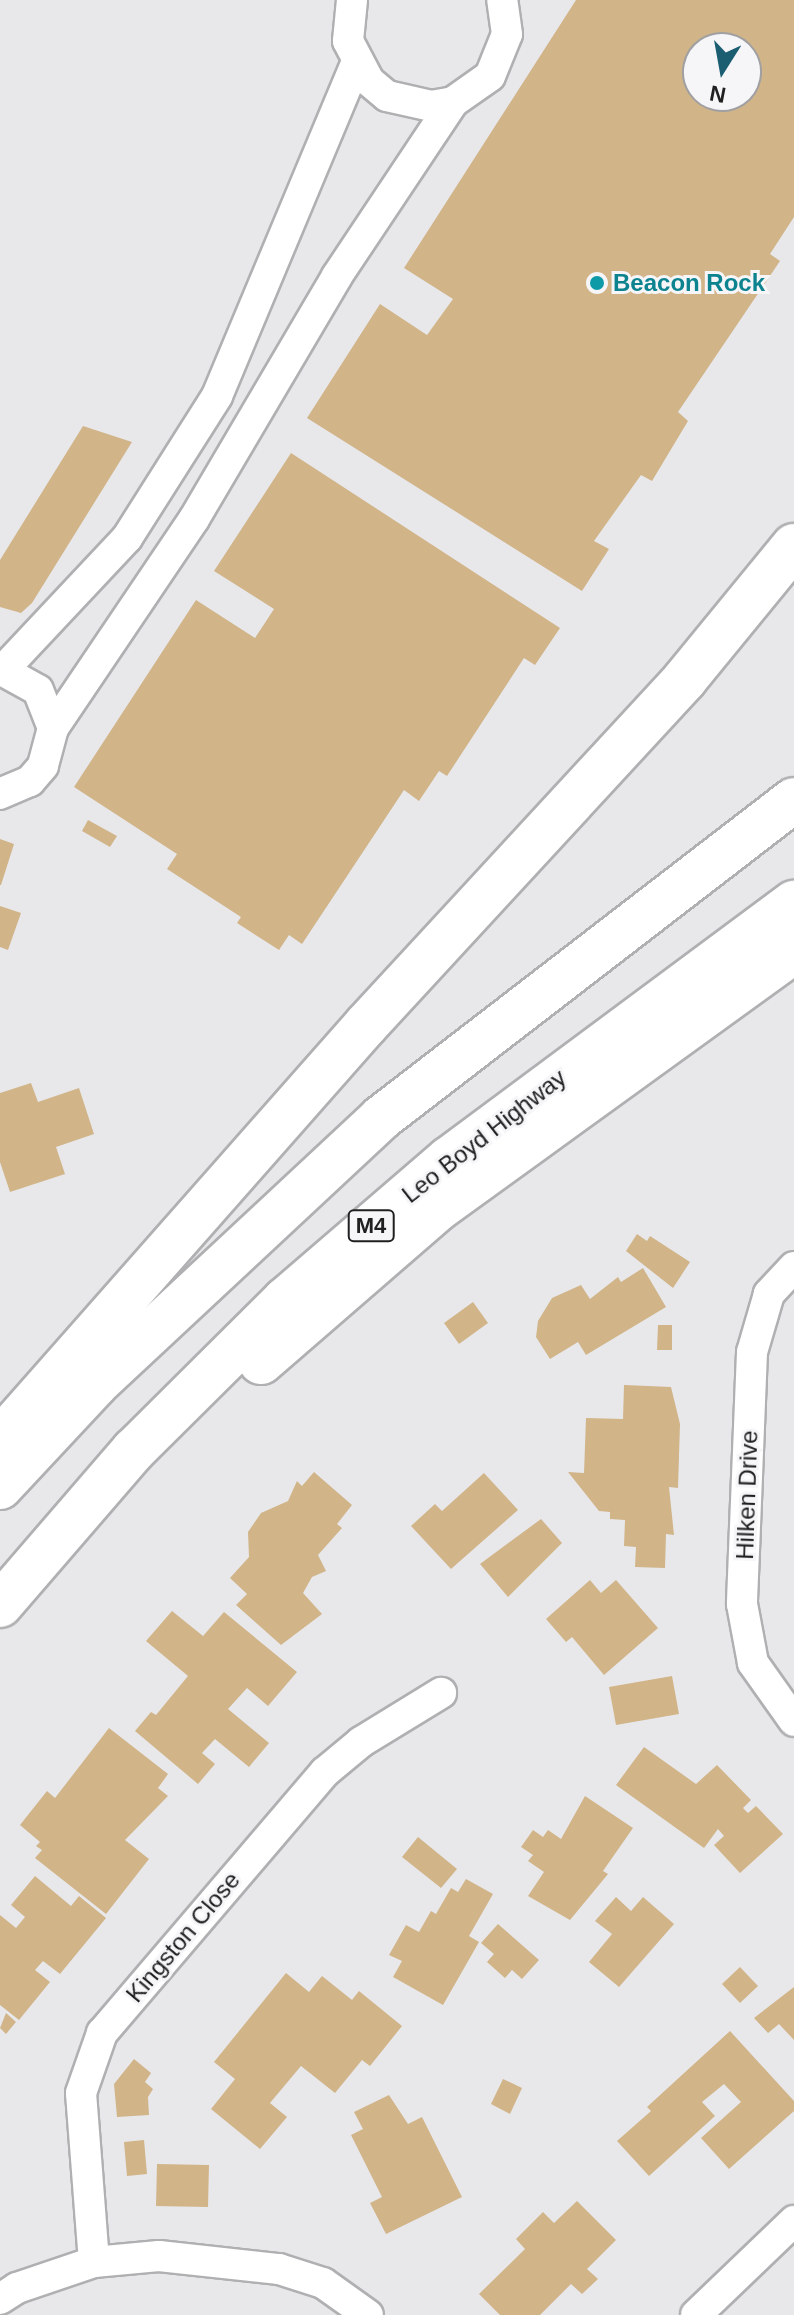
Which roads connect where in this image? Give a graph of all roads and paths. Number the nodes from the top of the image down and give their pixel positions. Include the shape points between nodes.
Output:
1 (352, 0) edge
2 (507, 4) edge
3 (356, 63) junction
4 (453, 102) junction
5 (794, 546) edge
6 (2, 669) edge
7 (53, 728) junction
8 (0, 794) edge
9 (794, 800) edge
10 (794, 903) edge
11 (794, 951) edge
12 (794, 1267) edge
13 (0, 1440) edge
14 (0, 1487) edge
15 (0, 1608) edge
16 (441, 1693) dead end
17 (794, 1721) edge
18 (794, 2221) edge
19 (94, 2262) junction
20 (0, 2299) edge
21 (368, 2315) edge
22 (696, 2315) edge

1 - 3 street via 348,30
2 - 4 street via 502,56 474,92
3 - 4 street via 387,96 408,104
3 - 6 street via 217,396 127,538
4 - 7 street via 337,276 194,519
5 - 13 highway via 685,679 366,1025
6 - 7 street via 38,690
7 - 8 street via 43,766 30,781
9 - 14 highway via 381,1118 96,1384
10 - 15 highway, Leo Boyd Highway / M4 via 449,1159 285,1300 134,1450
11 - 15 highway via 439,1208 214,1402
12 - 17 street, Hilken Drive via 769,1294 752,1352 742,1604 753,1663
16 - 19 street, Kingston Close via 361,1742 325,1772 102,2033 81,2093
18 - 22 street
19 - 20 street via 17,2288
19 - 21 street via 159,2256 279,2269 323,2283

